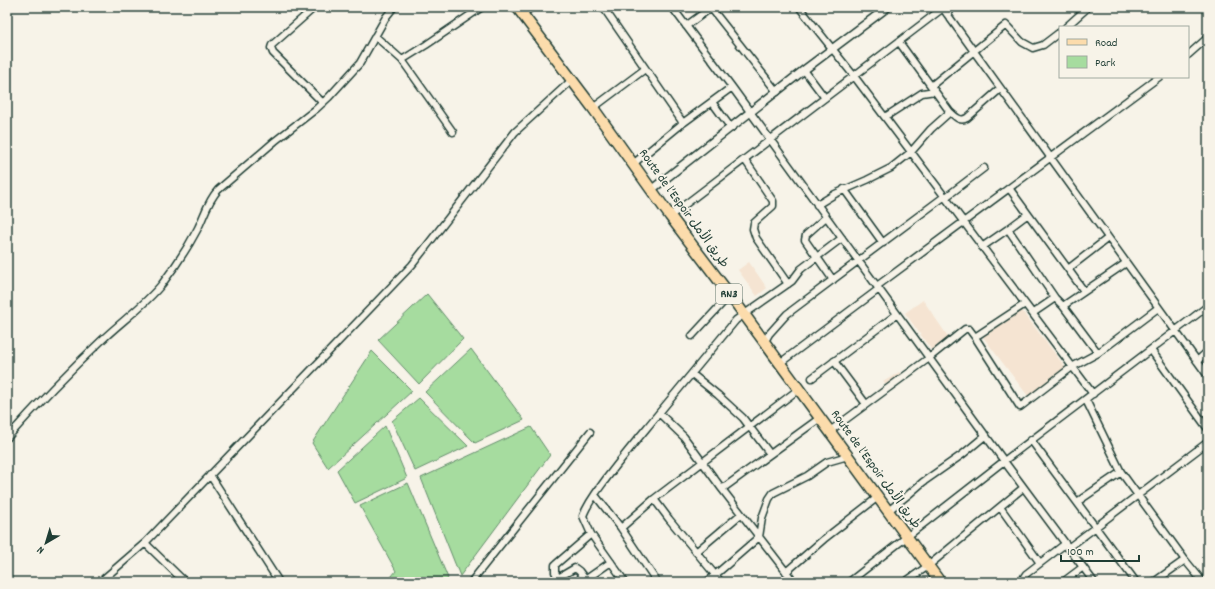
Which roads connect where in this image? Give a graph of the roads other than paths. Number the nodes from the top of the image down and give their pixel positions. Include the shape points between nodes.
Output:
1 (315, 7) edge
2 (394, 7) edge
3 (482, 7) edge
4 (532, 7) edge
5 (603, 7) edge
6 (672, 7) edge
7 (711, 7) edge
8 (799, 7) edge
9 (888, 7) edge
10 (952, 7) edge
11 (1085, 7) edge
12 (942, 8) edge
13 (520, 10) edge
14 (947, 14) junction
15 (686, 26) junction
16 (1067, 26) edge
17 (1059, 33) edge
18 (375, 36) junction
19 (1208, 36) edge
20 (899, 42) junction
21 (832, 48) junction
22 (973, 51) junction
23 (1189, 54) edge
24 (402, 60) junction
25 (645, 69) junction
26 (804, 70) junction
27 (854, 76) junction
28 (1158, 78) edge
29 (572, 80) junction
30 (732, 87) junction
31 (933, 88) junction
32 (1000, 89) junction
33 (777, 92) junction
34 (825, 98) junction
35 (712, 102) junction
36 (323, 103) junction
37 (593, 108) junction
38 (950, 112) junction
39 (751, 113) junction
40 (885, 117) junction
41 (684, 124) junction
42 (731, 128) junction
43 (453, 132) dead end
44 (770, 140) junction
45 (912, 152) junction
46 (1051, 158) junction
47 (745, 160) junction
48 (633, 164) junction
49 (984, 168) dead end
50 (1009, 188) junction
51 (844, 189) junction
52 (652, 190) junction
53 (946, 196) junction
54 (817, 205) junction
55 (1028, 214) junction
56 (670, 216) junction
57 (826, 217) junction
58 (964, 221) junction
59 (1008, 229) junction
60 (842, 238) junction
61 (1108, 238) junction
62 (883, 243) junction
63 (982, 247) junction
64 (816, 257) junction
65 (859, 262) junction
66 (1126, 263) junction
67 (1068, 270) junction
68 (833, 280) junction
69 (788, 284) junction
70 (878, 288) junction
71 (1084, 290) junction
72 (730, 295) junction
73 (1055, 298) junction
74 (1025, 304) junction
75 (1063, 306) junction
76 (1208, 306) edge
77 (1158, 308) junction
78 (1033, 313) junction
79 (744, 314) junction
80 (897, 314) junction
81 (1175, 331) junction
82 (692, 336) dead end
83 (975, 336) junction
84 (764, 343) junction
85 (1151, 350) junction
86 (1208, 351) edge
87 (1098, 352) junction
88 (929, 358) junction
89 (834, 361) junction
90 (1197, 361) junction
91 (780, 363) junction
92 (1072, 367) junction
93 (692, 374) junction
94 (1208, 376) edge
95 (812, 378) dead end
96 (795, 392) dead end
97 (1093, 394) junction
98 (1086, 400) junction
99 (866, 404) junction
100 (659, 413) junction
101 (820, 418) junction
102 (750, 425) junction
103 (1208, 429) edge
104 (830, 431) junction
105 (590, 432) dead end
106 (986, 435) junction
107 (7, 438) edge
108 (1031, 440) junction
109 (1208, 442) edge
110 (770, 454) junction
111 (848, 456) junction
112 (1004, 461) junction
113 (703, 462) junction
114 (1121, 472) junction
115 (210, 475) junction
116 (722, 488) junction
117 (1023, 488) junction
118 (1139, 494) junction
119 (595, 495) junction
120 (878, 497) junction
121 (654, 499) junction
122 (1077, 502) junction
123 (1000, 507) junction
124 (888, 511) junction
125 (741, 514) junction
126 (1096, 527) junction
127 (621, 528) junction
128 (591, 534) junction
129 (759, 537) junction
130 (907, 537) junction
131 (145, 543) junction
132 (1067, 546) junction
133 (696, 552) junction
134 (1185, 560) junction
135 (611, 562) junction
136 (1040, 562) junction
137 (928, 566) junction
138 (1083, 567) junction
139 (786, 572) junction
140 (716, 575) junction
141 (559, 580) edge
142 (586, 581) edge
143 (655, 581) edge
144 (100, 582) edge
145 (184, 582) edge
146 (279, 582) edge
147 (471, 582) edge
148 (625, 582) edge
149 (706, 582) edge
150 (721, 582) edge
151 (794, 582) edge
152 (849, 582) edge
153 (905, 582) edge
154 (940, 582) edge
155 (1026, 582) edge
156 (1063, 582) edge
157 (1094, 582) edge
158 (1136, 582) edge
159 (1154, 582) edge
160 (1203, 582) edge

1 - 36 street via 271,48
2 - 18 street
3 - 24 street
4 - 13 street
5 - 25 street
6 - 15 street
7 - 15 street
7 - 33 street
8 - 21 street
9 - 21 street
10 - 14 street
11 - 16 street via 1085,10
12 - 14 street
12 - 20 street
13 - 29 highway, Route de l’Espoir طريق الأمل / RN3
14 - 22 street
15 - 30 street
17 - 22 street via 1043,45 1033,48 1022,42 1006,25
18 - 24 street
18 - 36 street via 360,62
19 - 23 street
20 - 27 street
20 - 31 street
21 - 26 street
21 - 27 street
22 - 31 street
22 - 32 street
24 - 43 street
25 - 37 street
25 - 41 street
26 - 33 street
26 - 34 street
27 - 34 street
27 - 40 street
28 - 46 street
29 - 37 highway, Route de l’Espoir طريق الأمل / RN3
29 - 115 street via 515,132 412,265
30 - 35 street
30 - 39 street
31 - 38 street
31 - 40 street
32 - 38 street via 964,120 958,119
32 - 46 street
33 - 39 street
34 - 44 street
35 - 41 street
35 - 42 street
36 - 107 street via 274,141 212,196 198,229 161,284 74,366
37 - 48 highway, Route de l’Espoir طريق الأمل / RN3
38 - 45 street
39 - 42 street
39 - 44 street
40 - 45 street
41 - 48 street
42 - 52 street
44 - 47 street
44 - 54 street
45 - 51 street via 891,168
45 - 53 street
46 - 50 street
46 - 61 street
47 - 56 street
47 - 69 street via 774,201 773,206 754,223 756,238
48 - 52 highway, Route de l’Espoir طريق الأمل / RN3
49 - 53 street
50 - 55 street
50 - 58 street
51 - 54 street
51 - 62 street
52 - 56 highway, Route de l’Espoir طريق الأمل / RN3
53 - 58 street
53 - 62 street
54 - 57 street
55 - 59 street
55 - 67 street
56 - 72 highway, Route de l’Espoir طريق الأمل / RN3
57 - 60 street
57 - 64 street via 806,235 805,240
58 - 63 street
58 - 70 street
59 - 63 street
59 - 73 street
60 - 64 street
60 - 65 street
61 - 66 street
61 - 67 street
62 - 65 street
63 - 74 street
64 - 68 street
64 - 69 street
65 - 68 street
65 - 70 street
66 - 71 street
66 - 77 street
67 - 71 street
68 - 84 street via 787,314
69 - 79 street
70 - 80 street
70 - 91 street
71 - 75 street
72 - 79 highway, Route de l’Espoir طريق الأمل / RN3
72 - 82 street
73 - 75 street
73 - 78 street
74 - 78 street
74 - 83 street
75 - 87 street
76 - 81 street
77 - 81 street
77 - 87 street
78 - 92 street
79 - 84 highway, Route de l’Espoir طريق الأمل / RN3
79 - 93 street via 732,324
80 - 88 street
80 - 89 street
81 - 85 street
81 - 90 street
83 - 88 street via 969,329 965,329
83 - 92 street via 1020,407
84 - 91 highway, Route de l’Espoir طريق الأمل / RN3
85 - 97 street
85 - 103 street
86 - 90 street
87 - 92 street
88 - 99 street
88 - 106 street
89 - 95 street
89 - 99 street
90 - 94 street
91 - 101 highway, Route de l’Espoir طريق الأمل / RN3
92 - 97 street
93 - 100 street
93 - 102 street
96 - 102 street
97 - 98 street
98 - 108 street
98 - 114 street
99 - 104 street
100 - 113 street via 684,436
100 - 119 street
101 - 104 highway, Route de l’Espoir طريق الأمل / RN3
101 - 110 street
102 - 110 street
102 - 113 street
104 - 111 highway, Route de l’Espoir طريق الأمل / RN3
105 - 147 street
106 - 112 street
106 - 124 street
108 - 112 street
108 - 122 street
109 - 118 street
110 - 116 street
111 - 120 highway, Route de l’Espoir طريق الأمل / RN3
111 - 129 street via 827,462 807,476 773,493 768,499
112 - 117 street
112 - 130 street
113 - 116 street
113 - 121 street
114 - 118 street
114 - 122 street
115 - 131 street
115 - 146 street
116 - 125 street
117 - 123 street
117 - 132 street
118 - 126 street
118 - 134 street
119 - 127 street
119 - 128 street via 583,516
120 - 124 highway, Route de l’Espoir طريق الأمل / RN3
120 - 139 street
121 - 127 street
121 - 133 street
122 - 126 street
123 - 136 street
123 - 137 street
124 - 130 highway, Route de l’Espoir طريق الأمل / RN3
125 - 129 street
125 - 133 street
126 - 132 street
126 - 158 street
127 - 143 street
128 - 135 street
128 - 141 street via 555,565
129 - 139 street
129 - 140 street
130 - 137 highway, Route de l’Espoir طريق الأمل / RN3
130 - 152 street
131 - 144 street
131 - 145 street
132 - 136 street
132 - 138 street
133 - 140 street
134 - 159 street
134 - 160 street
135 - 142 street
135 - 148 street
136 - 155 street via 1026,574
137 - 153 street
137 - 154 highway, Route de l’Espoir طريق الأمل / RN3
138 - 156 street
138 - 157 street
139 - 151 street
140 - 149 street
140 - 150 street
141 - 142 street via 575,568

